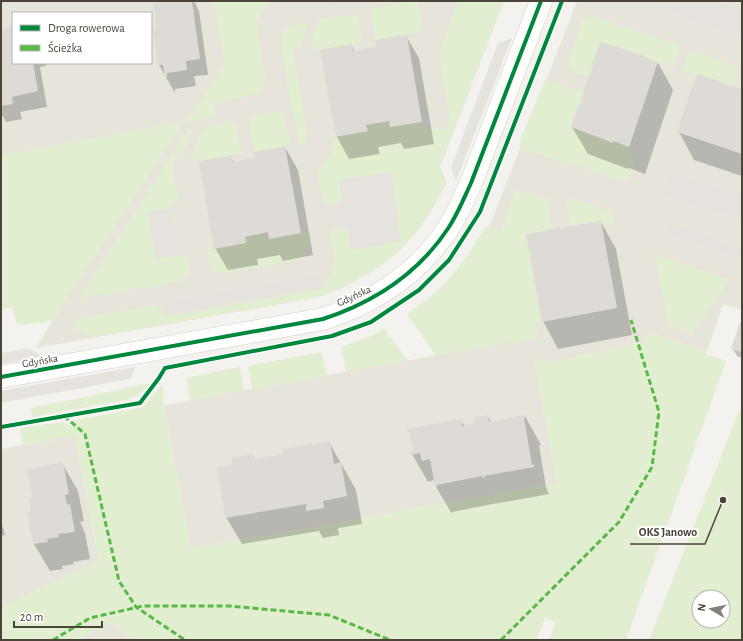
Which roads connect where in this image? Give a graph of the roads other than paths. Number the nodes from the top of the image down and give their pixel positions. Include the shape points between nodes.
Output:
1 (541, 1) edge
2 (1, 377) edge

1 - 2 street, Gdyńska via 458,211 449,227 425,256 387,290 360,305 323,319

